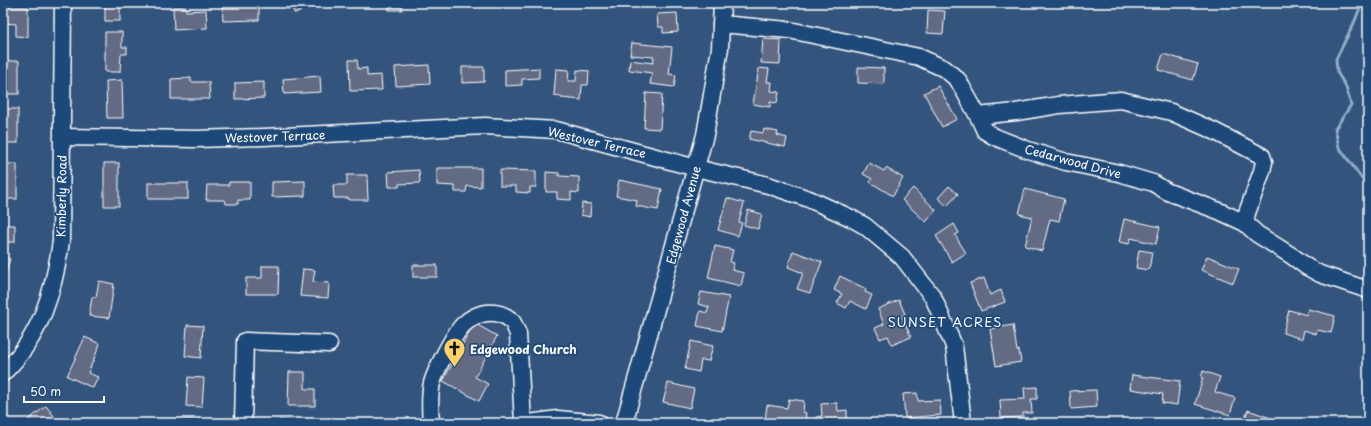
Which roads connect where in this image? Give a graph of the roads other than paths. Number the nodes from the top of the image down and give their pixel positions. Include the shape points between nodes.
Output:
1 (63, 3) edge
2 (722, 3) edge
3 (721, 24) junction
4 (978, 116) junction
5 (63, 137) junction
6 (696, 168) junction
7 (1245, 223) junction
8 (1368, 290) edge
9 (329, 344) dead end
10 (3, 373) edge
11 (558, 421) edge
12 (243, 423) edge
13 (431, 423) edge
14 (524, 423) edge
15 (529, 423) edge
16 (599, 423) edge
17 (624, 423) edge
18 (963, 423) edge

1 - 5 street, Kimberly Road
2 - 3 street, Edgewood Avenue
3 - 4 street, Cedarwood Drive via 789,30 919,57 945,69 958,80
3 - 6 street, Edgewood Avenue via 720,48 710,111
4 - 7 street, Cedarwood Drive via 985,131 1004,141 1066,162 1153,183 1168,192
4 - 7 street via 1121,100 1171,112 1262,156 1262,172
5 - 6 street, Westover Terrace via 196,139 485,126 556,130
5 - 10 street, Kimberly Road via 60,242 52,290 47,307 35,330
6 - 17 street, Edgewood Avenue
6 - 18 street, Westover Terrace via 768,185 809,199 865,226 902,257 933,297 954,346
7 - 8 street, Cedarwood Drive via 1257,234 1307,267
9 - 12 street via 245,341
11 - 15 street
11 - 16 street
13 - 14 street via 432,384 436,372 463,325 484,312 498,313 512,321 518,334

